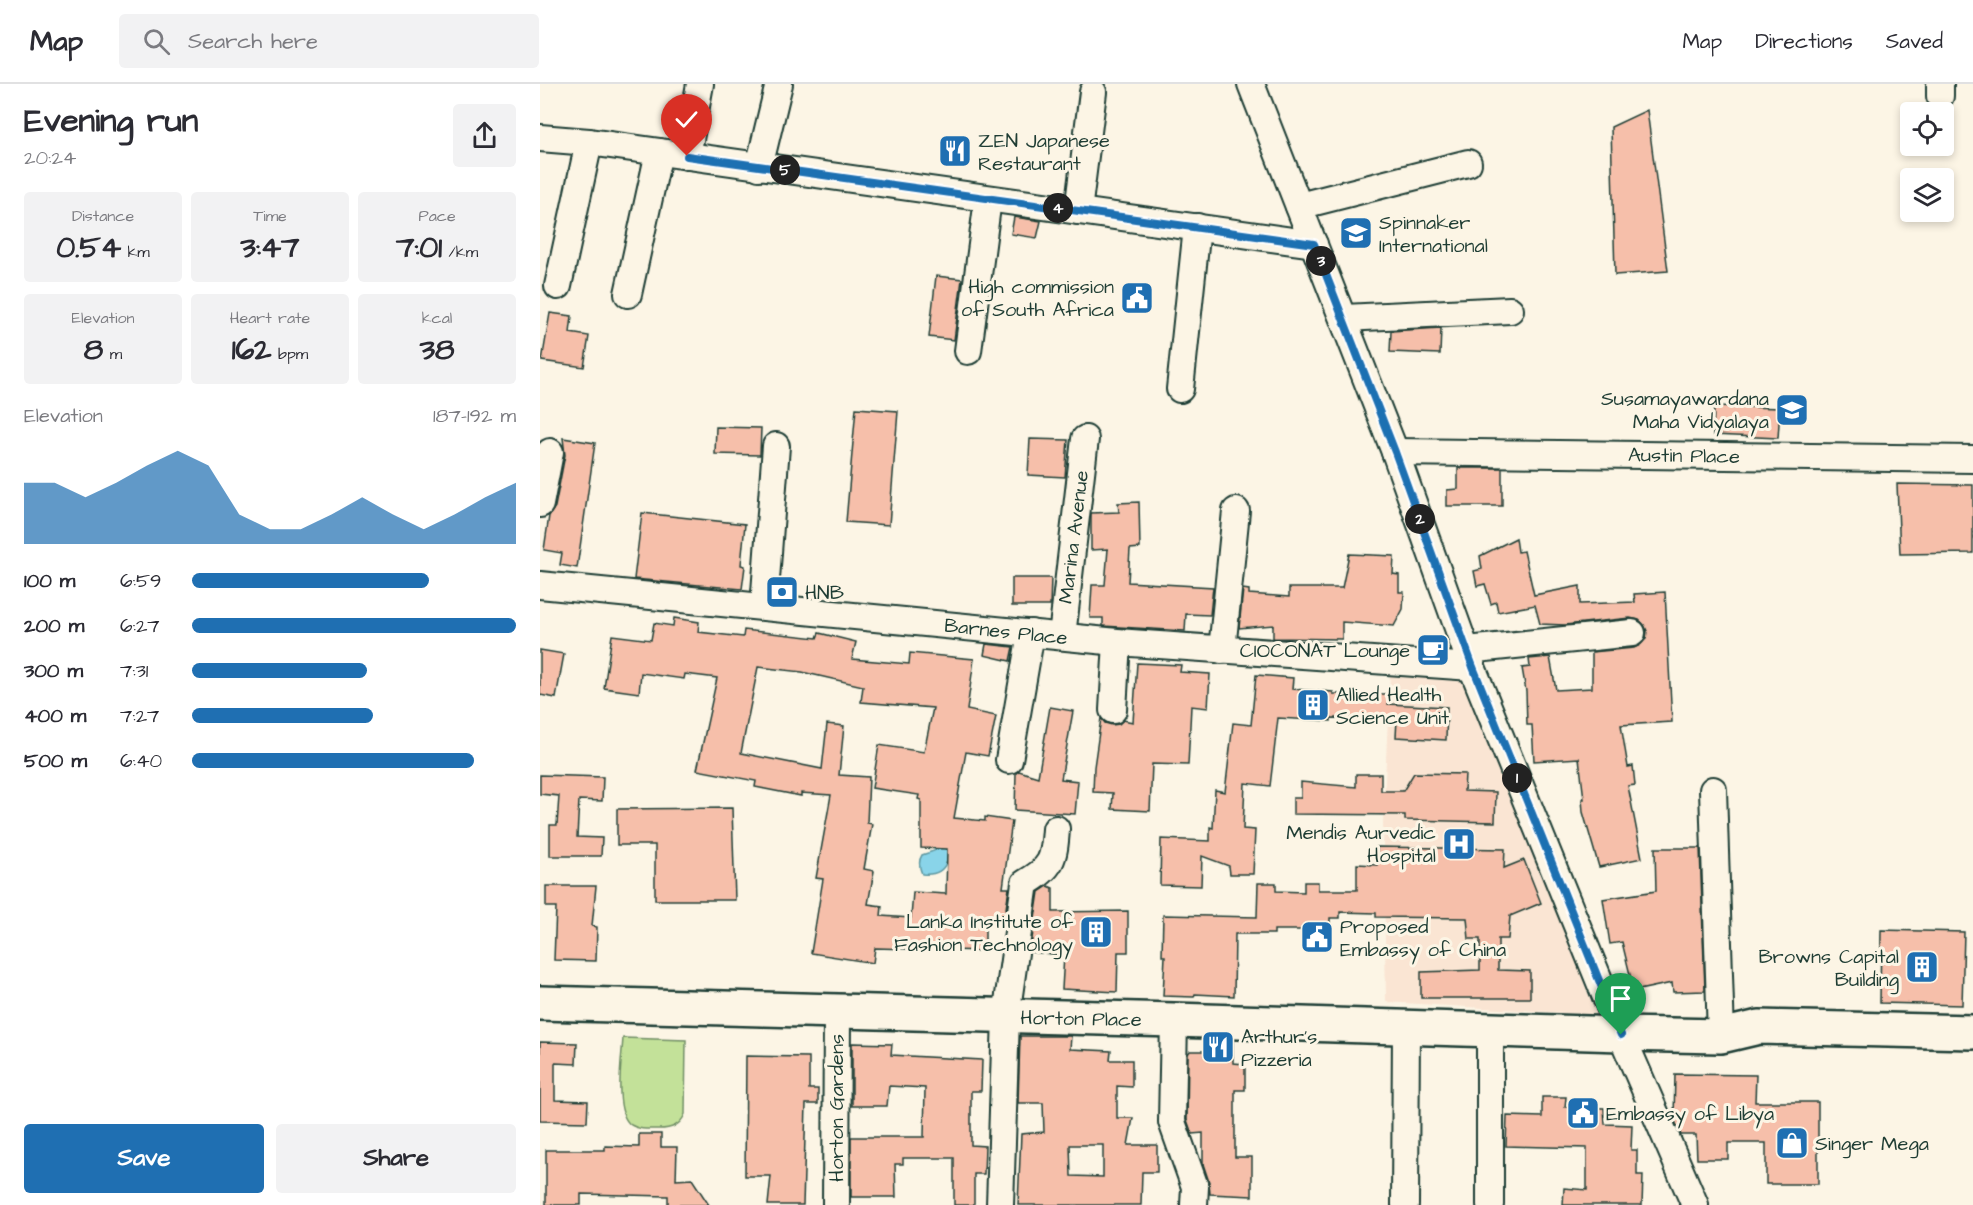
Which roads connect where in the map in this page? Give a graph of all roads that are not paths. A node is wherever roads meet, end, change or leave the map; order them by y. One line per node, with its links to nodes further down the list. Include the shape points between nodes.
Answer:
1 (700, 84): 8 (street)
2 (779, 84): 10 (street)
3 (1251, 84): 12 (street)
4 (1093, 92): 13 (street)
5 (540, 138): 6 (street)
6 (588, 142): 7 (street); 16 (street)
7 (659, 152): 8 (street); 17 (street)
8 (687, 156): 10 (street)
9 (1468, 163): 12 (street)
10 (759, 167): 11 (street)
11 (988, 199): 13 (street); 20 (street)
12 (1299, 206): 15 (street)
13 (1078, 211): 14 (street)
14 (1197, 227): 15 (street); 21 (street)
15 (1314, 244): 19 (street)
16 (558, 286)
17 (628, 294)
18 (1510, 310): 19 (street)
19 (1344, 318): 25 (street)
20 (968, 351)
21 (1180, 389)
22 (1085, 439): 33 (street, Marina Avenue)
23 (776, 446): 30 (street)
24 (550, 452): 27 (street)
25 (1395, 452): 26 (street, Austin Place); 36 (street)
26 (1973, 459)
27 (540, 504)
28 (1236, 511): 35 (street)
29 (540, 585): 30 (street, Barnes Place)
30 (764, 606): 31 (street, Barnes Place)
31 (1031, 633): 33 (street, Barnes Place); 38 (street)
32 (1632, 633): 36 (street, Barnes Place)
33 (1062, 636): 34 (street, Barnes Place)
34 (1117, 642): 35 (street, Barnes Place); 37 (street)
35 (1222, 650): 36 (street, Barnes Place)
36 (1470, 659): 48 (street)
37 (1113, 710)
38 (1009, 760)
39 (1713, 790): 49 (street)
40 (1056, 829): 43 (street, via 1054,854 1041,873 1024,882)
41 (540, 1003): 42 (highway, Horton Place)
42 (837, 1011): 43 (highway, Horton Place); 51 (street, Horton Gardens)
43 (1006, 1016): 44 (highway, Horton Place); 52 (street)
44 (1174, 1020): 45 (highway, Horton Place); 53 (street, via 1172,1122 1195,1187)
45 (1406, 1027): 46 (highway, Horton Place); 54 (street)
46 (1490, 1031): 48 (highway, Horton Place); 55 (street)
47 (1973, 1032): 49 (highway, via 1759,1027)
48 (1621, 1035): 49 (highway, Horton Place); 56 (street)
49 (1721, 1036): 50 (highway, via 1757,1048)
50 (1973, 1055)
51 (836, 1205)
52 (1000, 1205)
53 (1194, 1205)
54 (1406, 1205)
55 (1490, 1205)
56 (1695, 1205)

